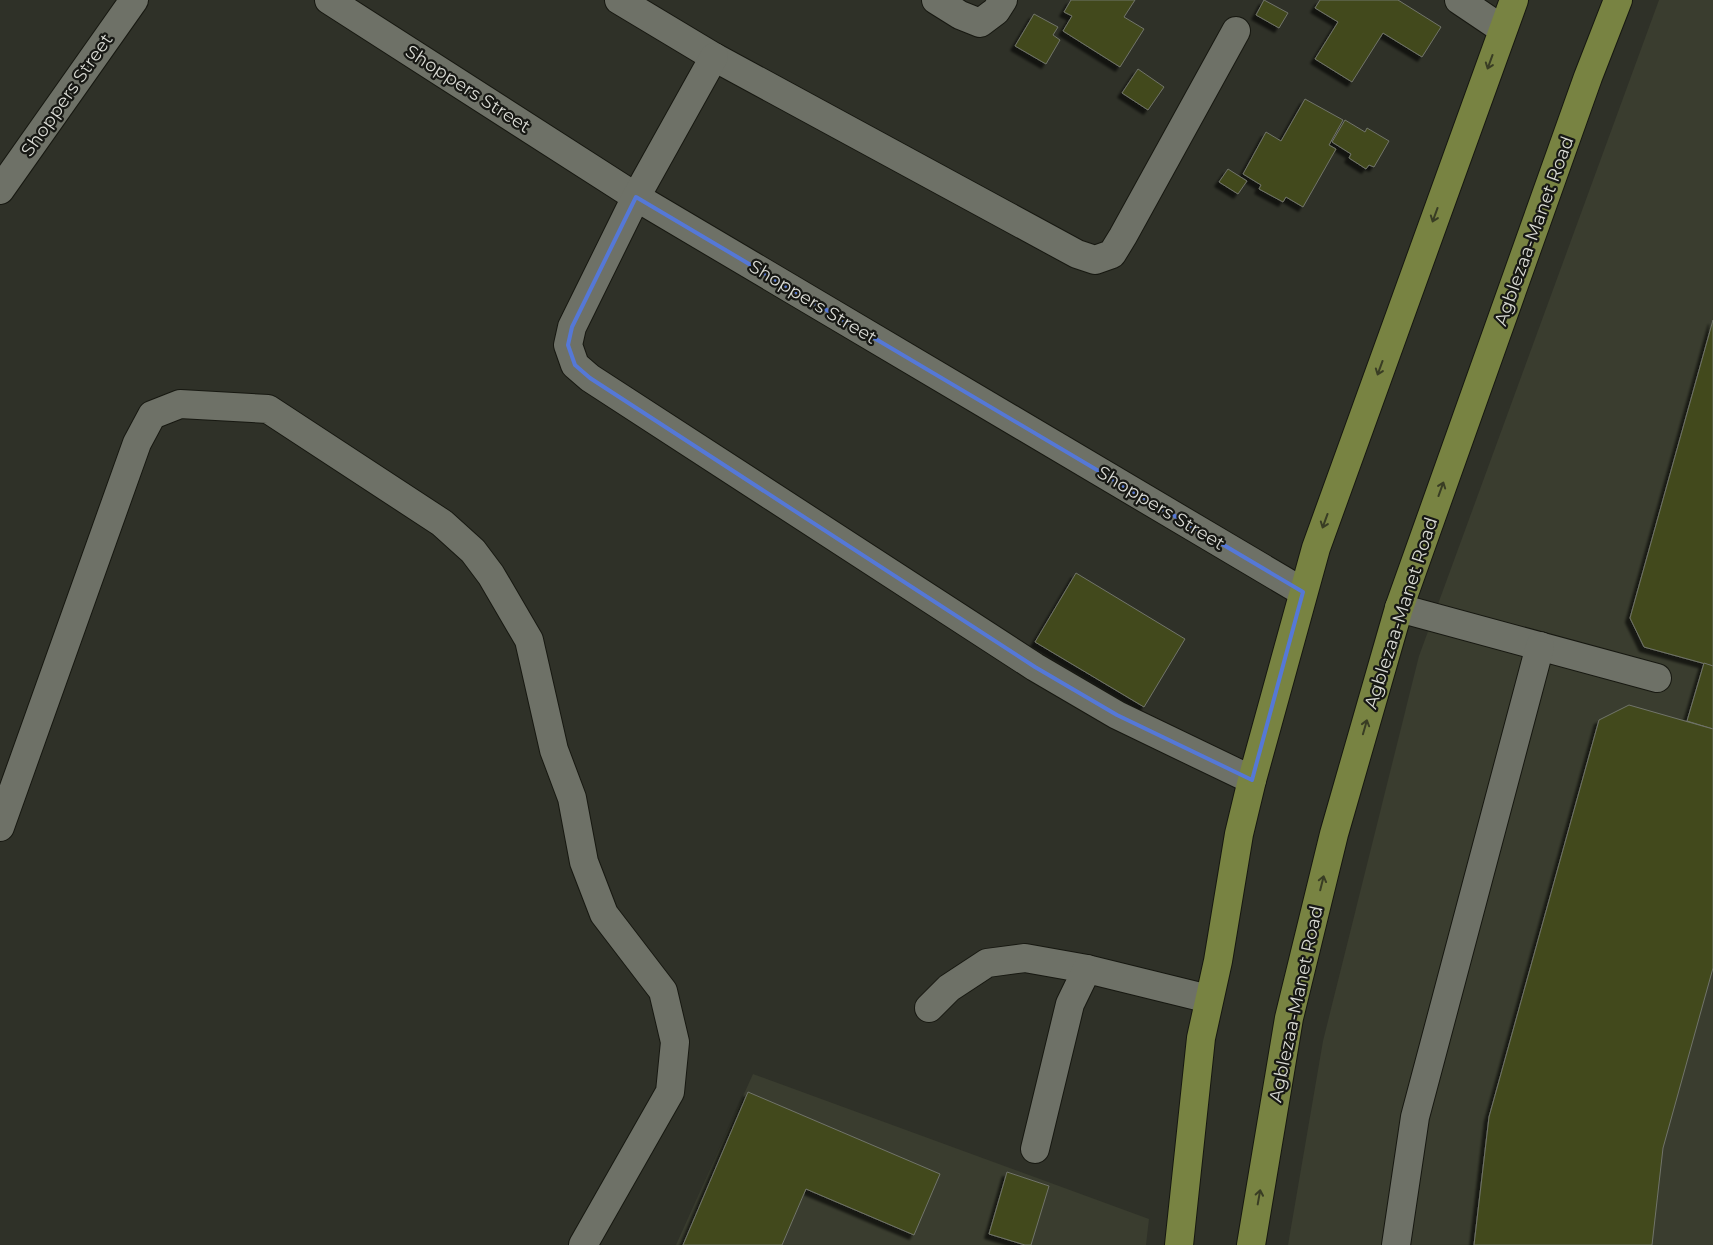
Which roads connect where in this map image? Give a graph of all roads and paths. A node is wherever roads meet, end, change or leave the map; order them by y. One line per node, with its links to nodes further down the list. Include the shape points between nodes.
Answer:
1 (134, 0): 12 (street, Shoppers Street)
2 (329, 0): 13 (street, Shoppers Street)
3 (619, 0): 11 (street)
4 (936, 0): 5 (street, via 980,23 996,11)
5 (1003, 0)
6 (1459, 0): 9 (street)
7 (1514, 0): 9 (main road)
8 (1618, 0): 15 (main road, Agblezaa-Manet Road, one-way to 8)
9 (1502, 29): 14 (main road, one-way to 14)
10 (1236, 32): 11 (street, via 1112,254 1095,260 1077,254)
11 (714, 57): 13 (street)
12 (0, 190)
13 (636, 197): 14 (street, Shoppers Street); 18 (street, via 572,327 568,346 575,364 590,378 1035,667 1117,715)
14 (1303, 592): 18 (main road)
15 (1399, 608): 16 (street); 26 (main road, Agblezaa-Manet Road, one-way to 15, via 1289,1018 1334,834)
16 (1540, 646): 17 (street); 27 (street, via 1415,1117)
17 (1657, 678)
18 (1252, 780): 21 (main road)
19 (0, 827): 24 (street, via 137,443 152,415 180,404 268,410 442,524 473,551 529,640 554,750 572,798 584,862 604,914 663,991 675,1042 670,1092)
20 (1087, 969): 21 (street); 22 (street, via 1025,958 987,963 949,988); 23 (street, via 1070,1004)
21 (1209, 1000): 25 (main road, via 1201,1038)
22 (929, 1008)
23 (1035, 1149)
24 (583, 1245)
25 (1179, 1245)
26 (1251, 1245)
27 (1396, 1245)

